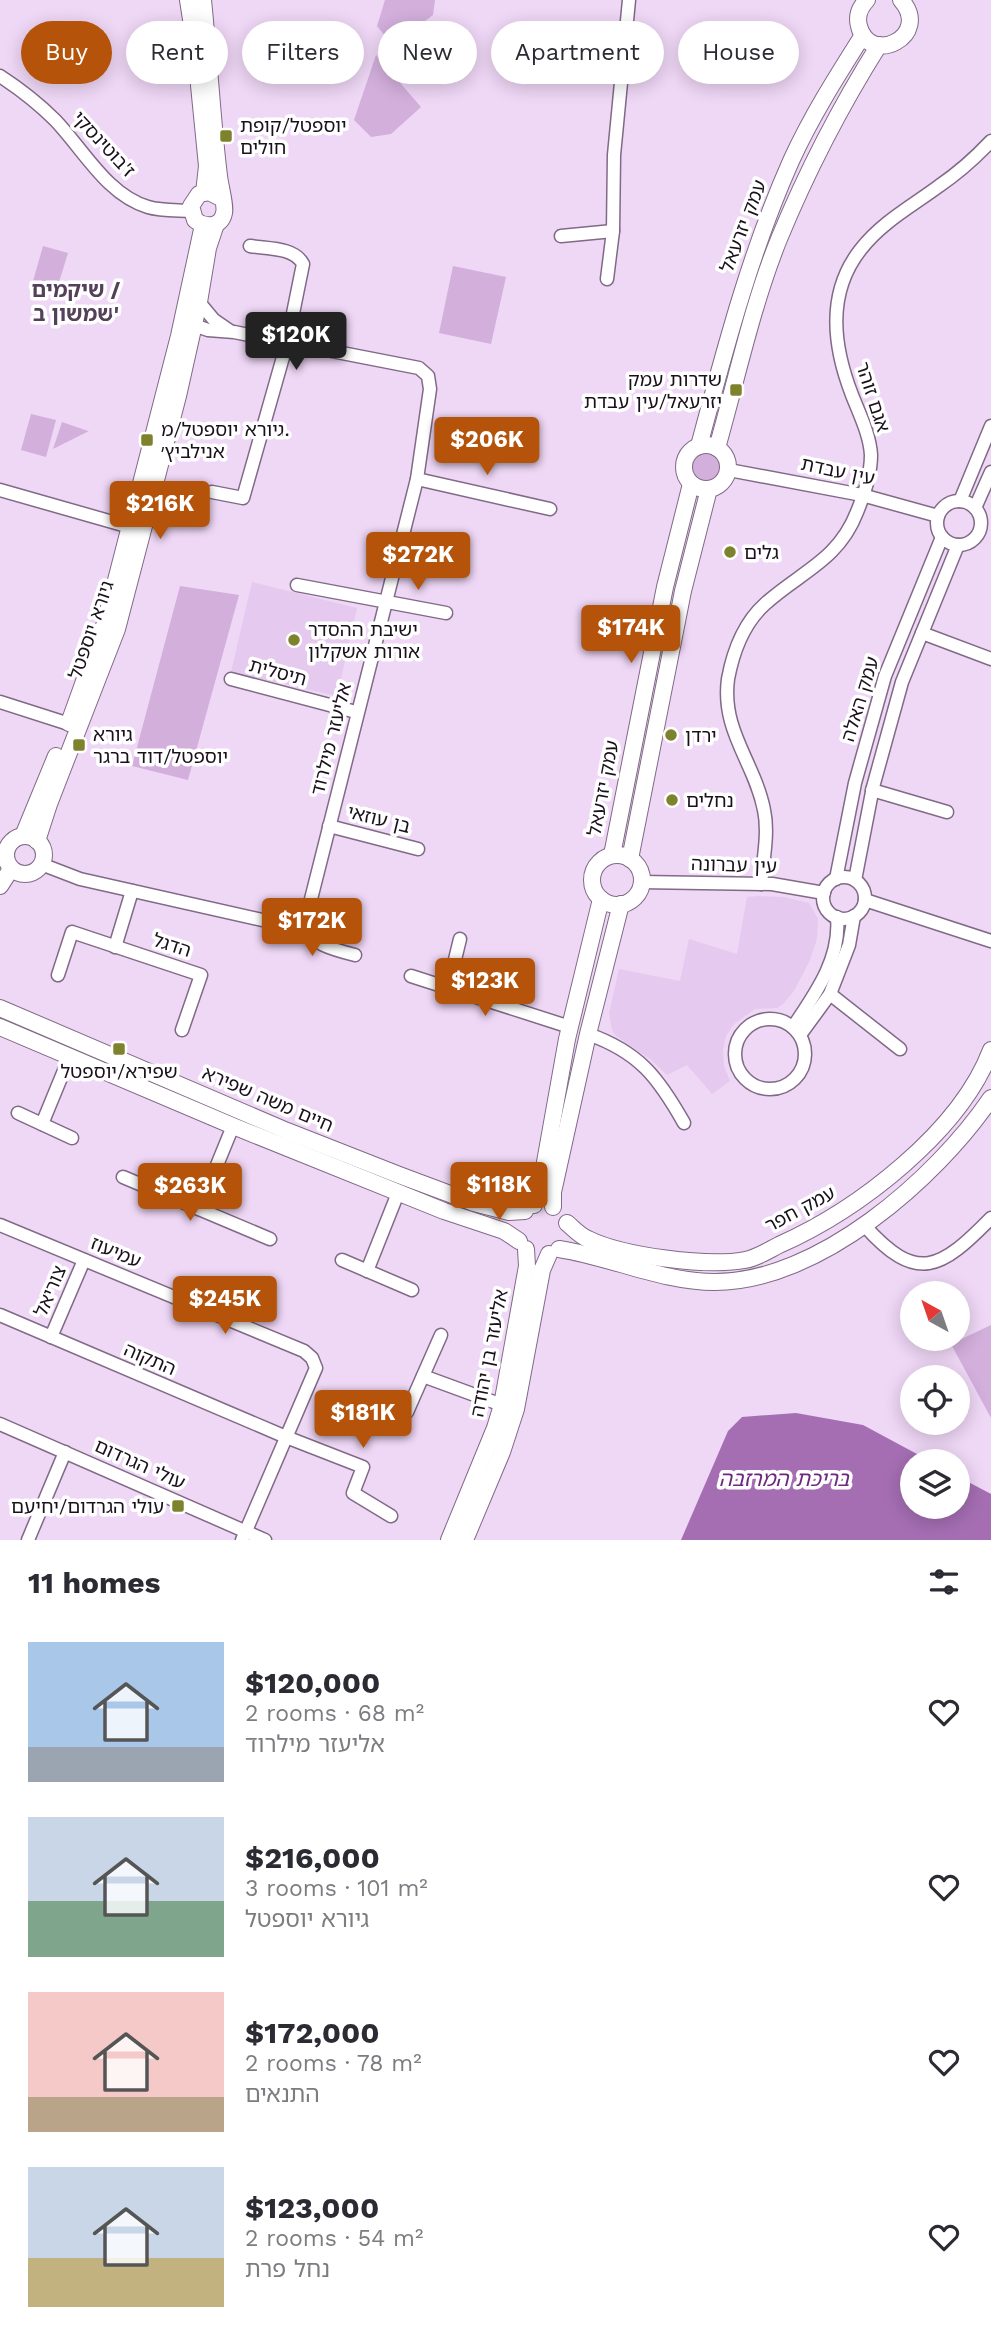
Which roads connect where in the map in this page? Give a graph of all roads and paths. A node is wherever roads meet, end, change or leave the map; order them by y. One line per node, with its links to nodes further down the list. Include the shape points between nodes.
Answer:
1 (188, 0): 10 (street, via 207,166)
2 (203, 0): 11 (street)
3 (629, 0): 14 (street, via 614,155)
4 (864, 1): 6 (street, via 858,15)
5 (907, 3): 7 (street, via 905,35 893,44)
6 (863, 35): 7 (street); 23 (street, עמק יזרעאל, via 829,88 766,221 739,296)
7 (879, 45): 24 (street, עמק יזרעאל, via 810,167 779,240 757,302)
8 (0, 76): 12 (street, ז'בוטינסקי, via 33,99 130,199 149,208)
9 (991, 141): 32 (street, אגם זוהר, via 876,233 848,267 836,309 835,334 871,454)
10 (204, 192): 11 (street); 12 (street, via 193,201)
11 (222, 198): 13 (street, via 225,212)
12 (191, 211): 13 (street, via 195,220)
13 (209, 225): 18 (street, גיורא יוספטל); 19 (street, גיורא יוספטל)
14 (613, 231): 15 (street); 17 (street)
15 (561, 236)
16 (250, 246): 21 (street, via 292,253 303,264)
17 (607, 279)
18 (199, 302): 19 (street, גיורא יוספטל); 20 (street, אליעזר מילרוד, via 214,320)
19 (189, 322): 20 (street, אליעזר מילרוד); 37 (street, גיורא יוספטל); 53 (street, גיורא יוספטל, via 178,396 117,629)
20 (234, 332): 21 (street, אליעזר מילרוד)
21 (287, 343): 27 (street, אליעזר מילרוד, via 419,368 428,376); 31 (street, via 243,498)
22 (991, 426): 33 (street)
23 (699, 446): 24 (street); 28 (street, via 685,461 685,475)
24 (718, 448): 25 (street)
25 (729, 470): 29 (street, via 722,483); 32 (street, עין עבדת)
26 (991, 472): 34 (street)
27 (417, 479): 35 (street); 42 (street, אליעזר מילרוד)
28 (691, 484): 29 (street); 55 (street, עמק יזרעאל, via 665,587)
29 (709, 489): 56 (street, עמק יזרעאל, via 683,591)
30 (0, 490): 37 (street)
31 (212, 492)
32 (862, 495): 36 (street, עין עבדת); 62 (street, אגם זוהר, via 838,545 763,606 750,621 732,661 729,716 765,813)
33 (960, 501): 34 (street); 36 (street, via 947,505)
34 (975, 508): 38 (street)
35 (550, 509)
36 (938, 516): 39 (street)
37 (130, 527): 49 (street, גיורא יוספטל, via 104,623)
38 (986, 532): 40 (street)
39 (942, 537): 40 (street); 59 (street, עמק האלה, via 885,676 855,783)
40 (958, 545): 44 (street, עמק האלה)
41 (297, 585): 42 (street)
42 (385, 603): 43 (street); 48 (street, אליעזר מילרוד)
43 (446, 613)
44 (922, 633): 45 (street); 50 (street, עמק האלה, via 902,682)
45 (991, 659)
46 (231, 679): 48 (street, תיסלית)
47 (0, 702): 49 (street)
48 (356, 712): 52 (street, אליעזר מילרוד)
49 (69, 724): 53 (street, גיורא יוספטל)
50 (873, 790): 51 (street); 60 (street, עמק האלה)
51 (947, 812)
52 (329, 826): 54 (street, בן עוזאי); 71 (street, אליעזר מילרוד, via 309,907)
53 (30, 839): 57 (street, via 44,854); 58 (street, via 17,838 8,846 6,858)
54 (418, 849)
55 (611, 855): 56 (street); 66 (street, via 599,862 593,874 593,887)
56 (630, 859): 61 (street, via 639,869)
57 (41, 864): 58 (street, via 27,874); 64 (street)
58 (11, 869): 63 (street)
59 (836, 879): 60 (street); 65 (street)
60 (855, 880): 67 (street, via 863,888)
61 (641, 882): 62 (street, עין עברונה); 68 (street, via 637,894)
62 (761, 884): 65 (street, עין עברונה)
63 (0, 886)
64 (132, 891): 71 (street, via 280,924); 74 (street)
65 (824, 892): 70 (street, via 825,905)
66 (601, 899): 68 (street); 82 (street)
67 (865, 900): 69 (street); 73 (street)
68 (621, 904): 85 (street)
69 (853, 916): 70 (street); 79 (street, via 849,945)
70 (837, 917): 84 (street, via 836,944)
71 (299, 922): 75 (street, via 306,934 326,947)
72 (460, 939): 78 (street)
73 (991, 941)
74 (115, 947): 76 (street, הדגל, via 72,932); 83 (street, הדגל, via 201,975)
75 (355, 955)
76 (58, 975)
77 (411, 976): 78 (street)
78 (448, 988): 82 (street)
79 (830, 994): 84 (street); 86 (street)
80 (0, 1008): 98 (street, חיים משה שפירא, via 399,1175 509,1212)
81 (0, 1027): 88 (street, חיים משה שפירא)
82 (570, 1027): 98 (street, via 540,1189)
83 (182, 1030)
84 (797, 1031): 84 (street, via 774,1019 751,1024 742,1032 735,1055 744,1077 765,1088 788,1084 803,1066 805,1054)
85 (587, 1034): 92 (street, via 611,1042 653,1073); 97 (street)
86 (900, 1049)
87 (991, 1050): 101 (street, עמק חפר, via 959,1104 901,1167 839,1213 748,1260 651,1256 586,1239)
88 (69, 1056): 91 (street); 93 (street, חיים משה שפירא)
89 (991, 1098): 103 (street, via 940,1163)
90 (18, 1113): 91 (street)
91 (42, 1124): 94 (street)
92 (684, 1124)
93 (233, 1126): 96 (street, חיים משה שפירא); 99 (street)
94 (72, 1138)
95 (123, 1177): 99 (street)
96 (398, 1193): 105 (street, חיים משה שפירא, via 504,1231); 109 (street)
97 (553, 1207): 98 (street); 101 (street)
98 (530, 1208): 105 (street, via 517,1227)
99 (199, 1209): 104 (street)
100 (991, 1218): 103 (street, via 957,1250 930,1263 900,1259)
101 (567, 1223): 106 (street, via 566,1237)
102 (0, 1225): 107 (street, עמיעוז)
103 (864, 1225): 106 (street, via 805,1259 750,1280 684,1279)
104 (270, 1239)
105 (523, 1245): 106 (street, via 537,1254); 115 (street, אליעזר בן יהודה, via 527,1266)
106 (554, 1251): 125 (street, אליעזר בן יהודה, via 542,1270 510,1430)
107 (84, 1260): 113 (street, צוריאל); 118 (street, עמיעוז, via 312,1358 316,1368)
108 (342, 1260): 109 (street)
109 (367, 1271): 110 (street)
110 (412, 1290)
111 (0, 1315): 113 (street, התקוה)
112 (441, 1335): 114 (street)
113 (51, 1337): 118 (street, התקוה)
114 (424, 1376): 115 (street); 116 (street)
115 (502, 1405): 124 (street, אליעזר בן יהודה)
116 (407, 1412)
117 (0, 1424): 119 (street, עולי הגרדום)
118 (286, 1437): 120 (street, התקוה, via 363,1467 353,1493); 121 (street, עמיעוז)
119 (65, 1452): 121 (street, עולי הגרדום); 122 (street)
120 (391, 1516)
121 (243, 1536): 123 (street, עולי הגרדום)
122 (28, 1540)
123 (265, 1540)
124 (449, 1540)
125 (465, 1540)

